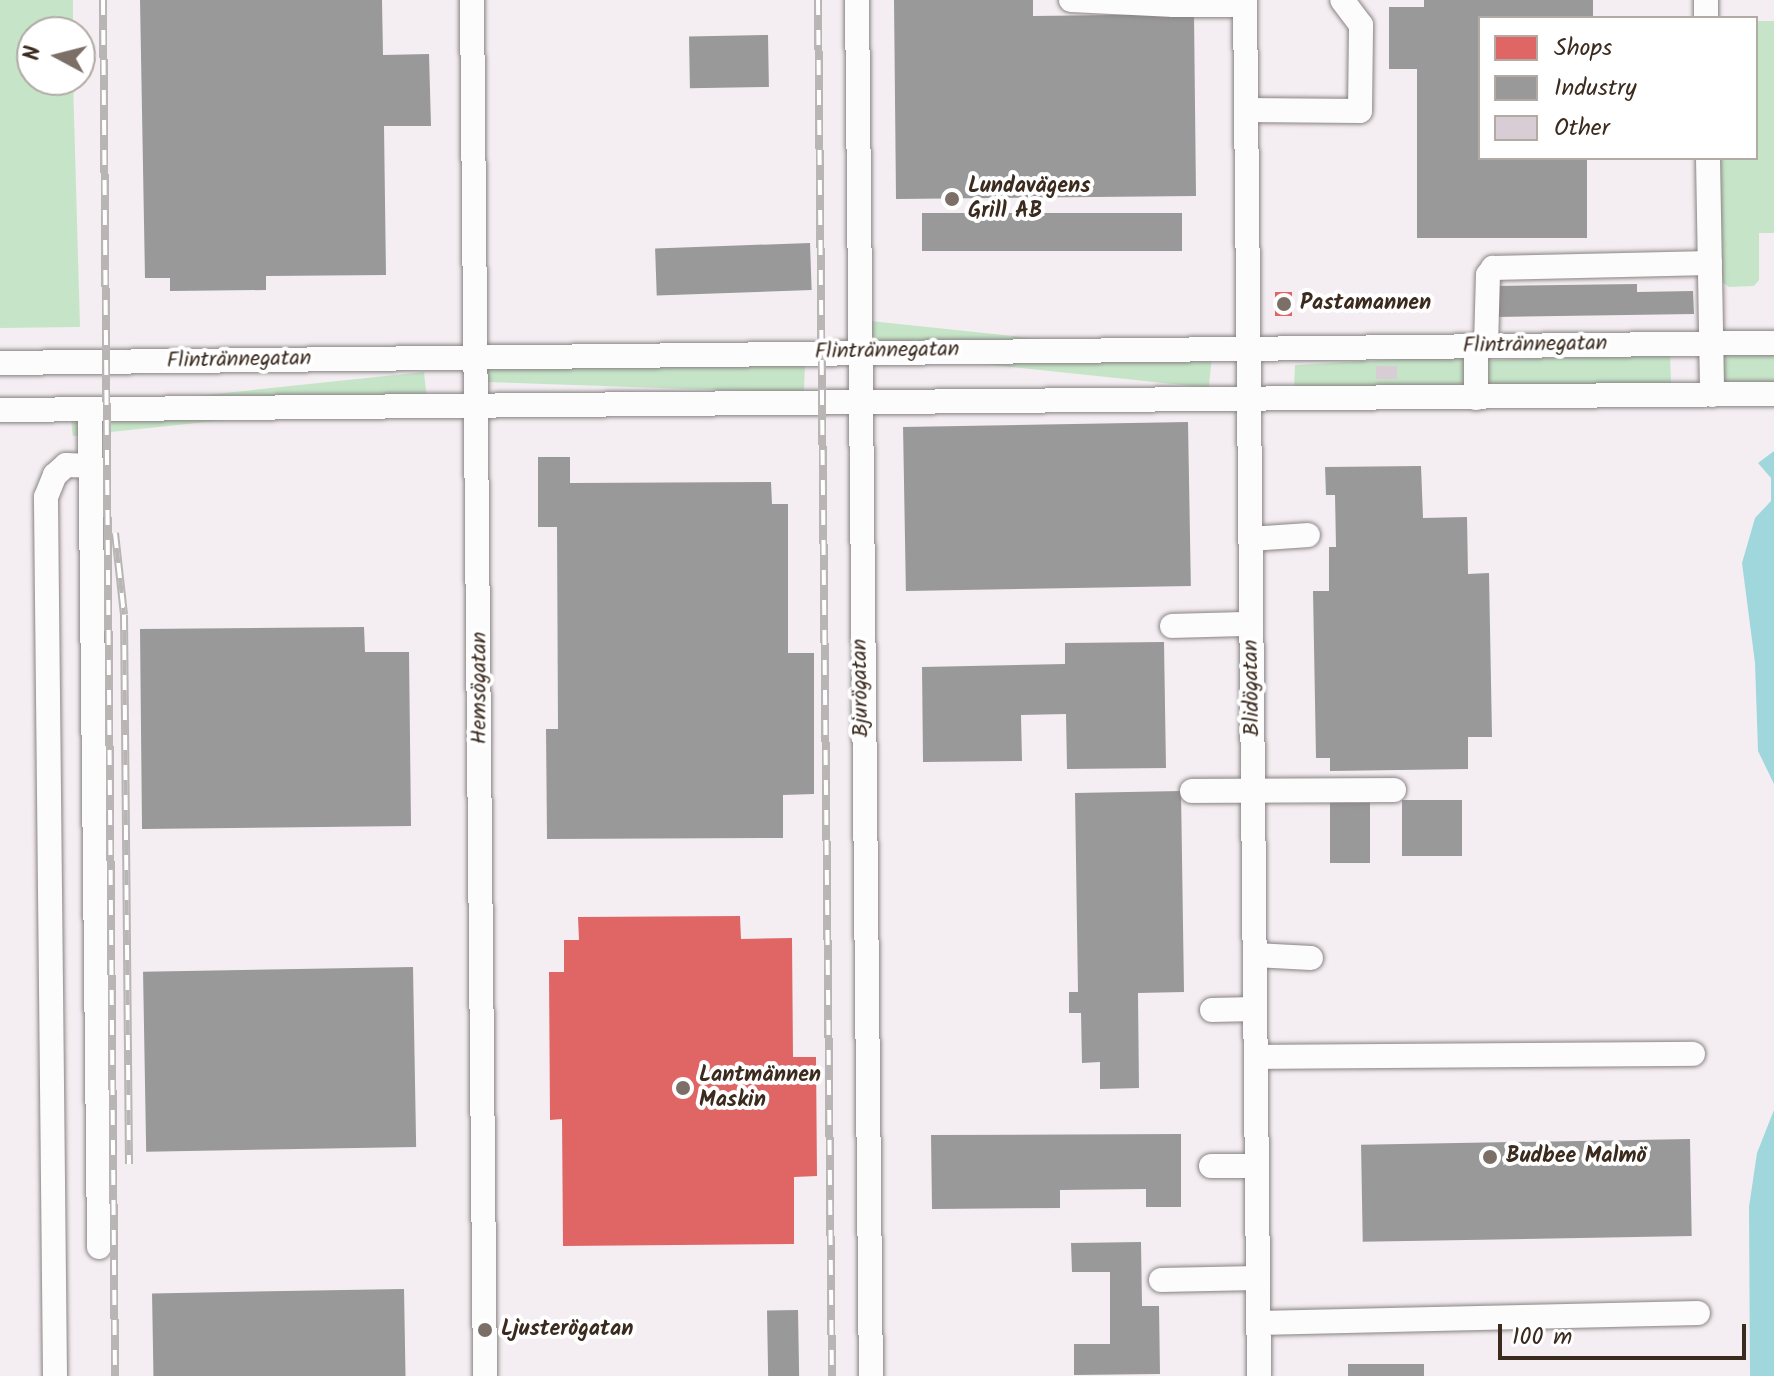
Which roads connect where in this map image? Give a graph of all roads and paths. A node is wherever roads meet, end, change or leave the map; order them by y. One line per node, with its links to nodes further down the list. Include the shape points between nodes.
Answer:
1 (472, 0): 15 (street, Hemsögatan)
2 (857, 0): 14 (street, Bjurögatan)
3 (1071, 0): 5 (street)
4 (1342, 0): 7 (street, via 1361,25 1360,111)
5 (1174, 2): 6 (street)
6 (1245, 3): 7 (street, Blidögatan)
7 (1246, 110): 13 (street, Blidögatan)
8 (1708, 160): 9 (street)
9 (1710, 263): 11 (street); 12 (street, via 1493,268)
10 (1774, 343): 11 (street, Flintrännegatan)
11 (1711, 344): 12 (street, Flintrännegatan); 18 (street)
12 (1481, 346): 13 (street, Flintrännegatan); 19 (street)
13 (1250, 349): 14 (street, Flintrännegatan); 20 (street, Blidögatan)
14 (858, 352): 15 (street, Flintrännegatan); 21 (street, Bjurögatan)
15 (477, 357): 16 (street, Flintrännegatan); 22 (street, Hemsögatan)
16 (0, 363)
17 (1774, 394): 18 (street)
18 (1712, 395): 19 (street)
19 (1476, 398): 20 (street)
20 (1250, 399): 21 (street); 27 (street, Blidögatan)
21 (858, 401): 22 (street); 48 (street, Bjurögatan)
22 (478, 406): 24 (street); 47 (street, Hemsögatan)
23 (0, 410): 24 (street)
24 (90, 410): 25 (street)
25 (91, 466): 41 (street); 46 (street, via 66,465 55,475 46,497)
26 (1308, 535): 27 (street)
27 (1251, 539): 28 (street, Blidögatan)
28 (1251, 624): 29 (street); 30 (street, Blidögatan)
29 (1172, 626)
30 (1253, 790): 31 (street); 32 (street); 33 (street, Blidögatan)
31 (1394, 790)
32 (1192, 791)
33 (1255, 955): 34 (street); 35 (street, Blidögatan)
34 (1311, 958)
35 (1255, 1009): 36 (street); 38 (street, Blidögatan)
36 (1212, 1010)
37 (1693, 1054): 38 (street)
38 (1256, 1057): 40 (street, Blidögatan)
39 (1211, 1166): 40 (street)
40 (1256, 1166): 42 (street, Blidögatan)
41 (99, 1247)
42 (1258, 1278): 43 (street); 45 (street, Blidögatan)
43 (1161, 1280)
44 (1698, 1313): 45 (street)
45 (1259, 1323): 49 (street, Blidögatan)
46 (55, 1376)
47 (485, 1376)
48 (871, 1376)
49 (1259, 1376)

